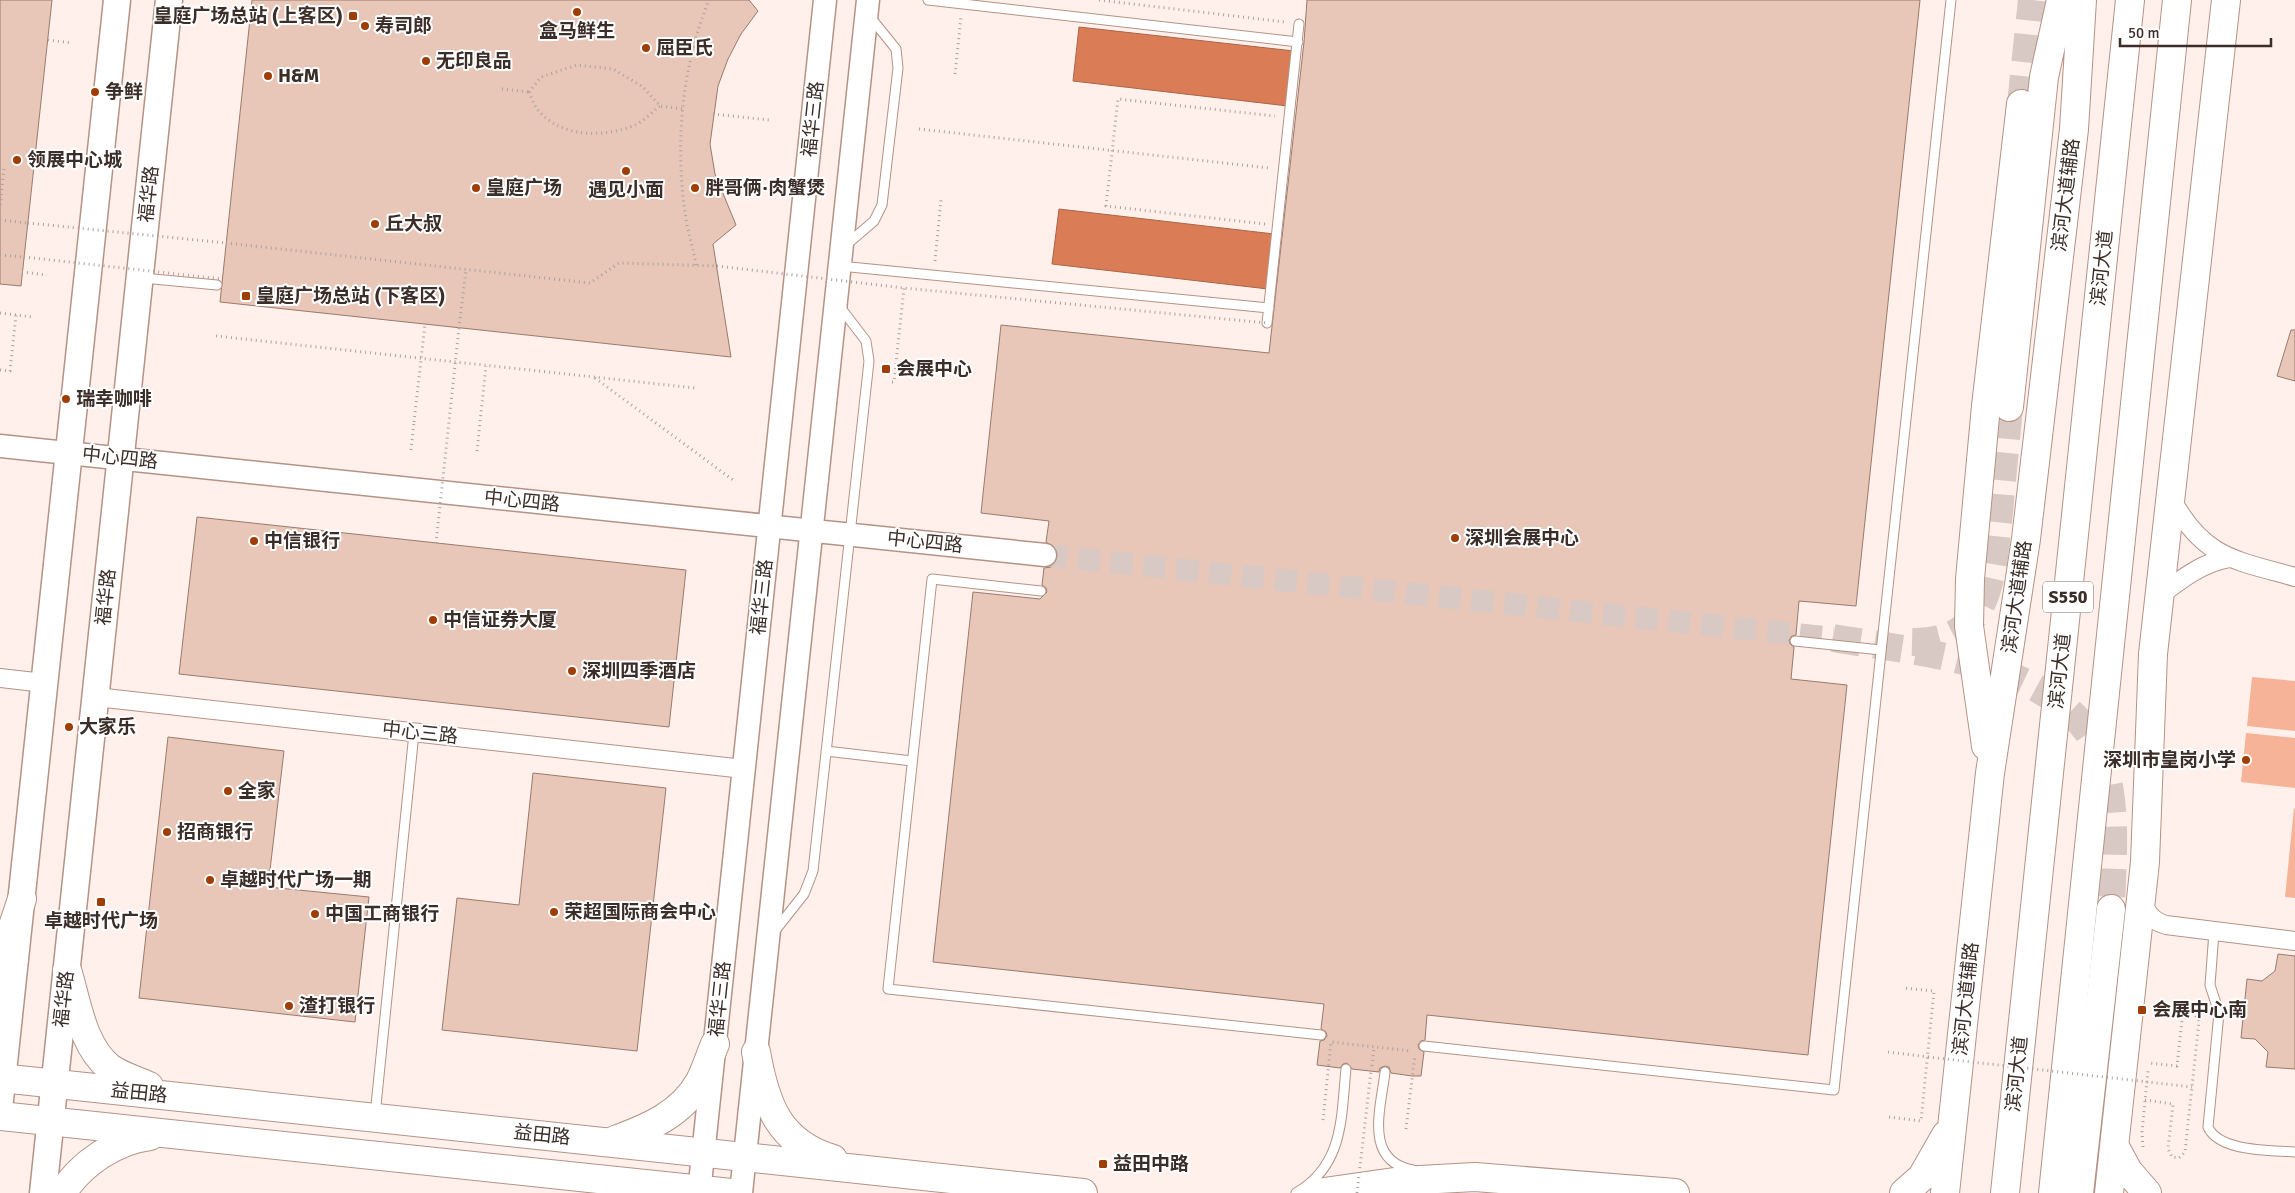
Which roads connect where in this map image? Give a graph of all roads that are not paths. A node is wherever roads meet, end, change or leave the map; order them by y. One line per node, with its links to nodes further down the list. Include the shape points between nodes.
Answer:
1 (117, 0): 23 (main road)
2 (169, 0): 16 (main road, 福华路)
3 (826, 0): 26 (street, 福华三路)
4 (928, 0): 13 (lane)
5 (1951, 0): 35 (lane)
6 (2061, 0): 21 (main road, via 2044,77)
7 (2082, 0): 43 (main road, 滨河大道辅路, via 2074,129 2026,539)
8 (2130, 0): 88 (main road, 滨河大道 / S550)
9 (2177, 0): 89 (main road, S550)
10 (2226, 0): 25 (main road)
11 (867, 4): 15 (street); 15 (lane, via 874,24 896,49 898,68 882,206 874,220 849,241)
12 (1299, 24): 13 (lane)
13 (1298, 42): 19 (lane)
14 (2021, 104): 43 (main road, via 1986,406 1970,579 1969,626)
15 (840, 261): 18 (street); 19 (lane)
16 (140, 277): 17 (lane); 24 (main road, 福华路)
17 (220, 282)
18 (837, 294): 27 (street); 28 (lane, via 841,309 861,333 868,351)
19 (1269, 308): 20 (lane)
20 (1267, 323)
21 (2009, 407)
22 (0, 446): 23 (street, 中心四路)
23 (69, 453): 24 (street, 中心四路); 37 (main road)
24 (121, 458): 26 (street, 中心四路); 38 (main road, 福华路)
25 (2170, 497): 30 (street, via 2196,535); 33 (main road)
26 (770, 526): 27 (street, 中心四路); 42 (street, 福华三路)
27 (811, 530): 28 (street, 中心四路); 50 (street)
28 (850, 534): 29 (street, 中心四路); 40 (lane)
29 (1045, 555)
30 (2229, 558): 31 (street); 33 (street, via 2203,567)
31 (2295, 577)
32 (1041, 591): 41 (lane, via 932,579)
33 (2159, 596): 44 (main road, via 2153,654)
34 (1795, 641): 35 (lane)
35 (1881, 650): 56 (lane, via 1834,1090)
36 (0, 678): 37 (street)
37 (44, 683): 45 (main road)
38 (96, 697): 39 (street, 中心三路); 53 (main road, 福华路)
39 (414, 733): 42 (street, 中心三路); 64 (lane)
40 (826, 751): 41 (lane); 50 (lane, via 811,880 775,931)
41 (912, 761): 54 (lane, via 888,989)
42 (744, 769): 55 (street, 福华三路)
43 (1990, 773): 65 (main road, 滨河大道辅路)
44 (2142, 894): 47 (street, via 2144,908 2152,918); 51 (main road)
45 (22, 899): 52 (main road); 61 (main road)
46 (2111, 909): 90 (main road)
47 (2176, 927): 48 (street); 51 (street, via 2165,927 2147,936)
48 (2214, 932): 49 (street); 71 (lane, via 2210,985 2219,1013 2208,1127 2215,1137 2231,1145)
49 (2295, 941)
50 (767, 951): 57 (street)
51 (2136, 953): 69 (main road)
52 (0, 965)
53 (67, 970): 60 (main road, 福华路); 62 (main road, via 85,1030 99,1055 118,1072)
54 (1321, 1035)
55 (715, 1044): 68 (main road, via 700,1081 681,1105 647,1128); 70 (street, 福华三路)
56 (1424, 1046)
57 (756, 1052): 72 (street); 73 (main road, via 762,1086 782,1127 801,1145)
58 (1346, 1068): 83 (lane, via 1336,1148 1320,1174)
59 (1384, 1072): 75 (lane, via 1378,1129 1380,1145 1388,1158 1410,1170)
60 (55, 1084): 61 (main road, 益田路); 62 (main road, 益田路); 66 (main road, 福华路)
61 (1, 1085)
62 (173, 1096): 64 (main road, 益田路)
63 (0, 1116): 66 (main road, 益田路)
64 (375, 1118): 68 (main road, 益田路)
65 (1953, 1120): 86 (main road, via 1929,1167); 87 (main road, 滨河大道辅路)
66 (51, 1121): 67 (main road, 益田路); 77 (main road, 福华路)
67 (169, 1134): 74 (main road, 益田路); 78 (main road, via 146,1136 104,1152 86,1165)
68 (608, 1142): 70 (main road, 益田路)
69 (2115, 1147): 91 (main road); 92 (main road, via 2128,1171)
70 (703, 1152): 72 (main road, 益田路); 76 (street, 福华三路)
71 (2295, 1152)
72 (745, 1156): 73 (main road, 益田路); 81 (street)
73 (865, 1169): 82 (main road, 益田路)
74 (580, 1177): 76 (main road, 益田路); 79 (main road)
75 (1475, 1177): 84 (main road, via 1400,1181); 85 (main road)
76 (699, 1191): 80 (main road, 益田路)
77 (43, 1193)
78 (62, 1193)
79 (616, 1193)
80 (730, 1193)
81 (741, 1193)
82 (1084, 1193)
83 (1296, 1193)
84 (1317, 1193)
85 (1675, 1193)
86 (1904, 1193)
87 (1945, 1193)
88 (2005, 1193)
89 (2053, 1193)
90 (2079, 1193)
91 (2109, 1193)
92 (2147, 1193)

